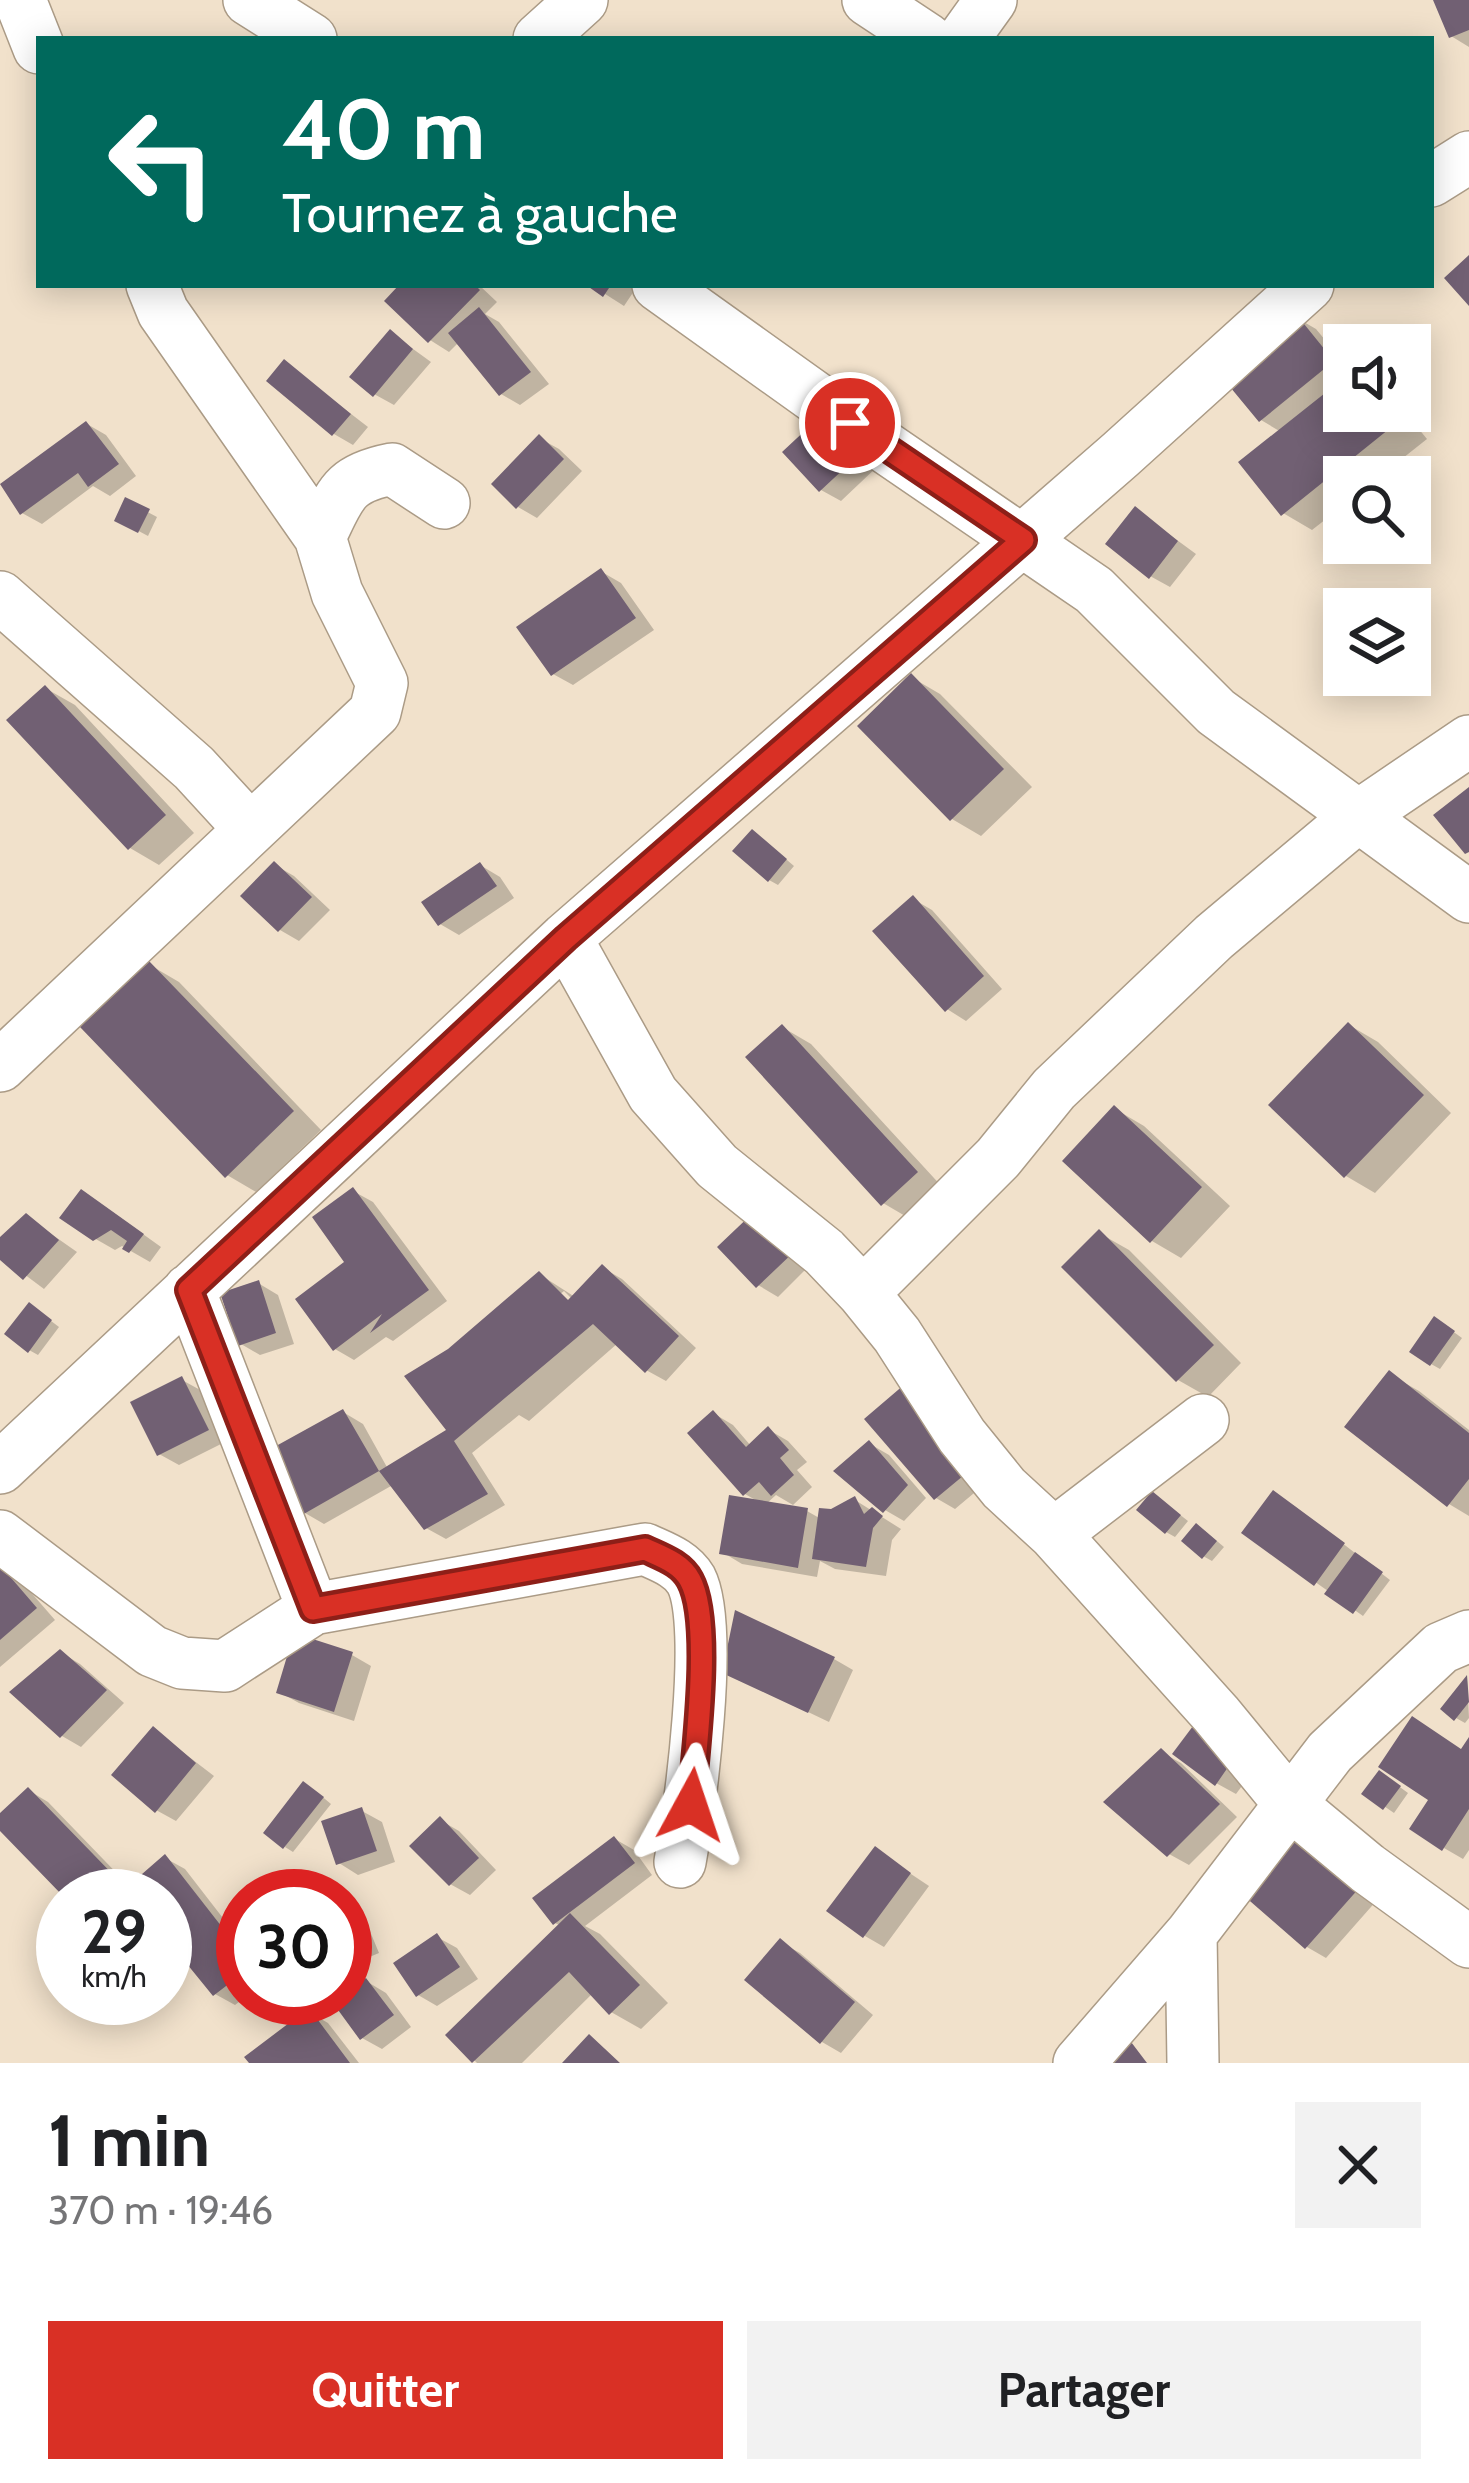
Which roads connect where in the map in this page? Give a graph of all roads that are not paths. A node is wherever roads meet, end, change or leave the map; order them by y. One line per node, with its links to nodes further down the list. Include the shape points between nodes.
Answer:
1 (20, 0): 10 (street)
2 (249, 0): 6 (street)
3 (582, 0): 7 (street)
4 (868, 0): 8 (street)
5 (992, 0): 9 (street)
6 (306, 36)
7 (542, 36)
8 (922, 36)
9 (965, 36)
10 (36, 40)
11 (1469, 157): 12 (street)
12 (1434, 179)
13 (153, 288): 17 (street)
14 (662, 288): 18 (street)
15 (1305, 288): 18 (street)
16 (444, 503): 17 (street, via 392,469 361,475)
17 (320, 537): 22 (street, via 337,593 382,683 375,712)
18 (1023, 540): 21 (street, via 1094,590 1216,712); 24 (street)
19 (0, 597): 22 (street, via 194,768)
20 (1469, 741): 21 (street)
21 (1357, 817): 23 (street); 27 (street, via 1083,1061)
22 (250, 829): 25 (street)
23 (1469, 897)
24 (566, 938): 26 (street); 27 (street, via 653,1094 717,1166)
25 (0, 1066)
26 (189, 1290): 29 (street); 32 (street)
27 (863, 1293): 30 (street, via 962,1436)
28 (1203, 1420): 30 (street)
29 (0, 1468)
30 (1054, 1534): 34 (street)
31 (0, 1536): 32 (street, via 152,1651 182,1663 225,1666)
32 (313, 1609): 35 (street, via 645,1549 677,1564 692,1582 700,1620 691,1805)
33 (1469, 1636): 34 (street, via 1441,1648 1381,1702)
34 (1290, 1804): 36 (street); 37 (street)
35 (680, 1862)
36 (1191, 1934): 38 (street); 39 (street)
37 (1469, 1942)
38 (1078, 2063)
39 (1193, 2063)

